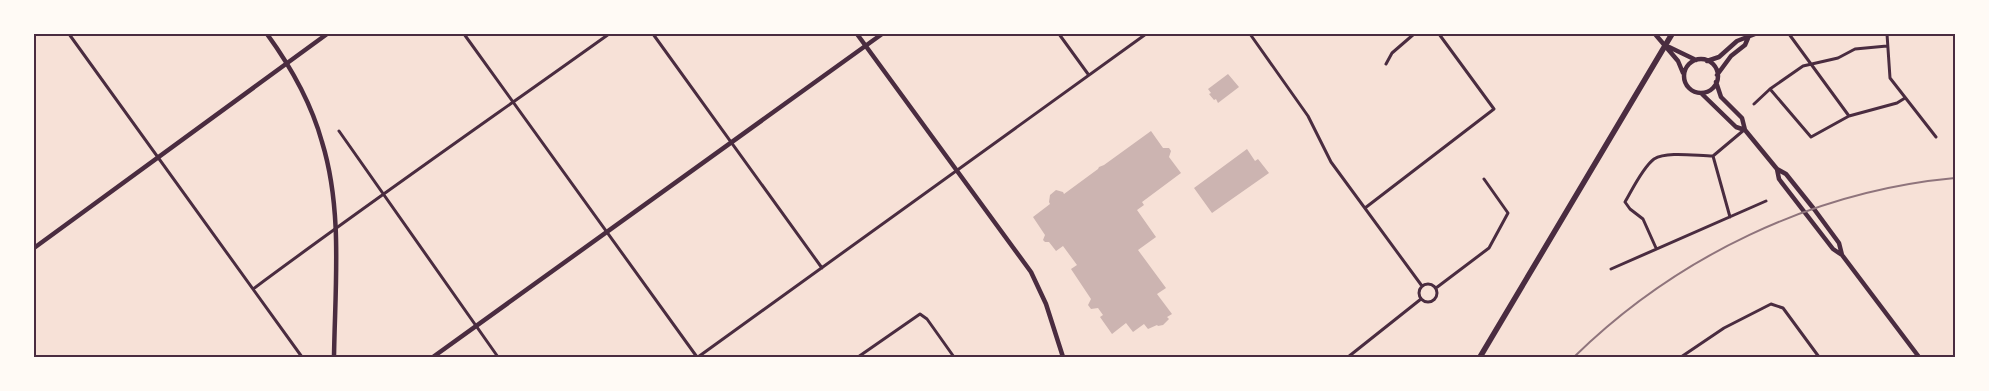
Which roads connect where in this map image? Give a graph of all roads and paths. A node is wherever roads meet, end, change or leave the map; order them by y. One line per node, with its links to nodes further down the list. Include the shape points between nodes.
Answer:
1 (69, 34): 43 (street)
2 (268, 34): 25 (main road)
3 (326, 34): 25 (main road)
4 (464, 34): 35 (street)
5 (609, 34): 35 (street)
6 (653, 34): 41 (street)
7 (857, 34): 20 (main road)
8 (882, 34): 20 (main road)
9 (1059, 34): 28 (street)
10 (1146, 34): 28 (street)
11 (1250, 34): 49 (street, via 1299,103 1331,162)
12 (1414, 34): 26 (street, via 1392,53)
13 (1440, 34): 49 (street, via 1494,109)
14 (1655, 34): 22 (main road)
15 (1672, 34): 72 (highway)
16 (1754, 34): 19 (main road)
17 (1789, 34): 27 (street)
18 (1887, 34): 21 (street)
19 (1748, 38): 24 (main road, via 1737,41 1720,56); 30 (main road)
20 (866, 46): 41 (main road); 45 (main road)
21 (1887, 46): 27 (street, via 1855,49 1838,58); 34 (street, via 1890,78)
22 (1668, 47): 23 (main road); 29 (main road)
23 (1696, 60): 24 (main road); 29 (main road, via 1689,64)
24 (1707, 61): 30 (main road, via 1714,66)
25 (287, 62): 43 (main road); 51 (main road, via 306,98 323,142 331,179)
26 (1386, 64)
27 (1811, 64): 32 (street); 37 (street)
28 (1088, 74): 45 (street)
29 (1684, 74): 33 (main road, via 1690,90)
30 (1717, 75): 31 (main road)
31 (1716, 82): 33 (main road); 38 (main road, via 1721,97 1742,118)
32 (1770, 89): 36 (street); 37 (street, via 1811,137)
33 (1702, 94): 38 (main road, via 1736,126)
34 (1905, 98): 37 (street); 40 (street)
35 (513, 102): 47 (street); 52 (street)
36 (1754, 104)
37 (1849, 116)
38 (1745, 130): 42 (street); 44 (main road)
39 (339, 131): 47 (street)
40 (1936, 137)
41 (732, 143): 52 (main road); 56 (street)
42 (1713, 156): 50 (street); 54 (street, via 1665,155 1653,160 1638,179 1625,202 1644,219)
43 (158, 158): 53 (main road); 60 (street)
44 (1777, 169): 55 (main road, via 1779,178 1833,249); 55 (main road, via 1786,174 1814,209 1840,244)
45 (958, 170): 56 (street); 70 (main road, via 1030,272 1046,304)
46 (1484, 179): 59 (street, via 1508,213 1489,248)
47 (384, 194): 51 (street); 62 (street)
48 (1766, 201): 50 (street)
49 (1365, 208): 58 (street)
50 (1730, 217): 54 (street)
51 (335, 228): 60 (street); 64 (main road)
52 (607, 232): 62 (main road); 67 (street)
53 (34, 248)
54 (1656, 248): 57 (street)
55 (1842, 255): 75 (main road)
56 (822, 268): 67 (street)
57 (1611, 269)
58 (1422, 286): 59 (street, via 1431,284); 61 (street)
59 (1436, 288): 61 (street, via 1437,297 1432,301)
60 (253, 289): 63 (street)
61 (1421, 299): 71 (street)
62 (476, 326): 65 (main road); 66 (street)
63 (302, 357)
64 (334, 357)
65 (433, 357)
66 (498, 357)
67 (697, 357)
68 (858, 357): 69 (street, via 920,314)
69 (954, 357)
70 (1063, 357)
71 (1348, 357)
72 (1480, 357)
73 (1681, 357): 74 (street, via 1724,328 1764,307 1776,305 1788,314)
74 (1819, 357)
75 (1919, 357)

